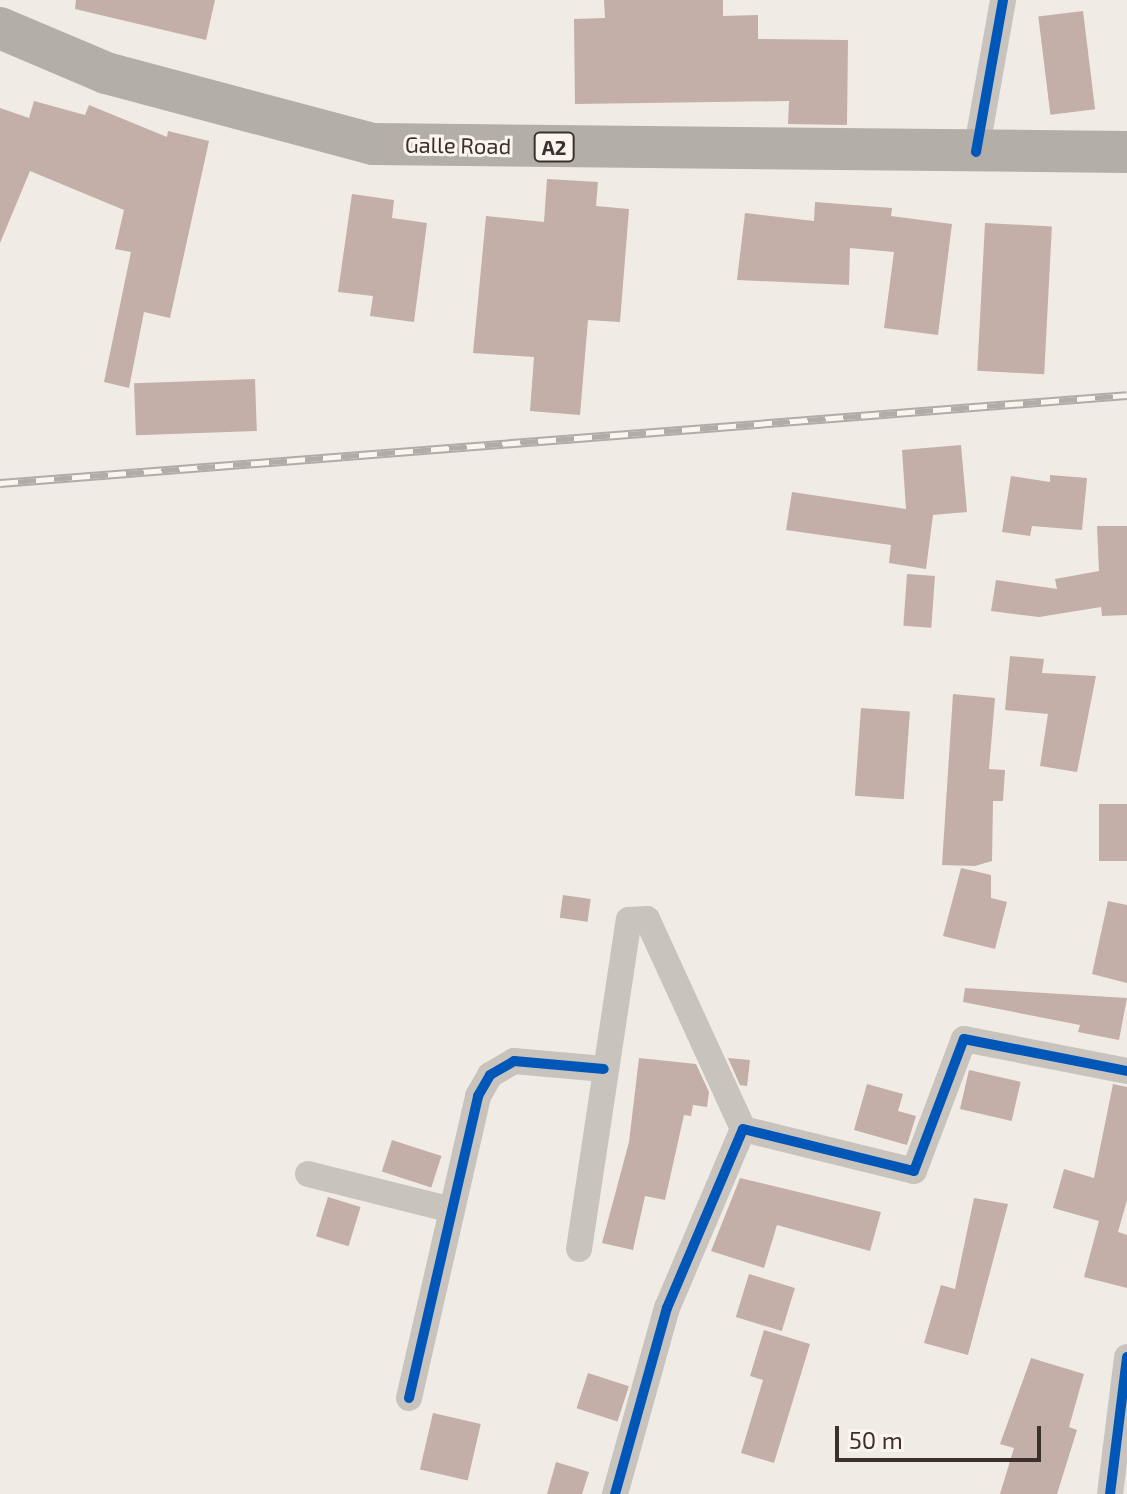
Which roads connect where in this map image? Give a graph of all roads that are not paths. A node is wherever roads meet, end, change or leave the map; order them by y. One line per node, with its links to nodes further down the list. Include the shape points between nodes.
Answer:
1 (1003, 0): 3 (street)
2 (0, 28): 3 (highway, Galle Road / A2, via 106,73 373,144)
3 (976, 152): 4 (highway, Galle Road / A2)
4 (1127, 152)
5 (604, 1069): 7 (street, via 621,942 629,920 647,919); 9 (street, via 514,1061 490,1075 478,1096); 10 (street)
6 (1127, 1071): 7 (street, via 964,1039 914,1171)
7 (743, 1129): 13 (street, via 667,1308)
8 (308, 1174): 9 (street)
9 (452, 1210): 12 (street)
10 (579, 1249)
11 (1127, 1364): 14 (street)
12 (409, 1398)
13 (615, 1494)
14 (1110, 1494)

